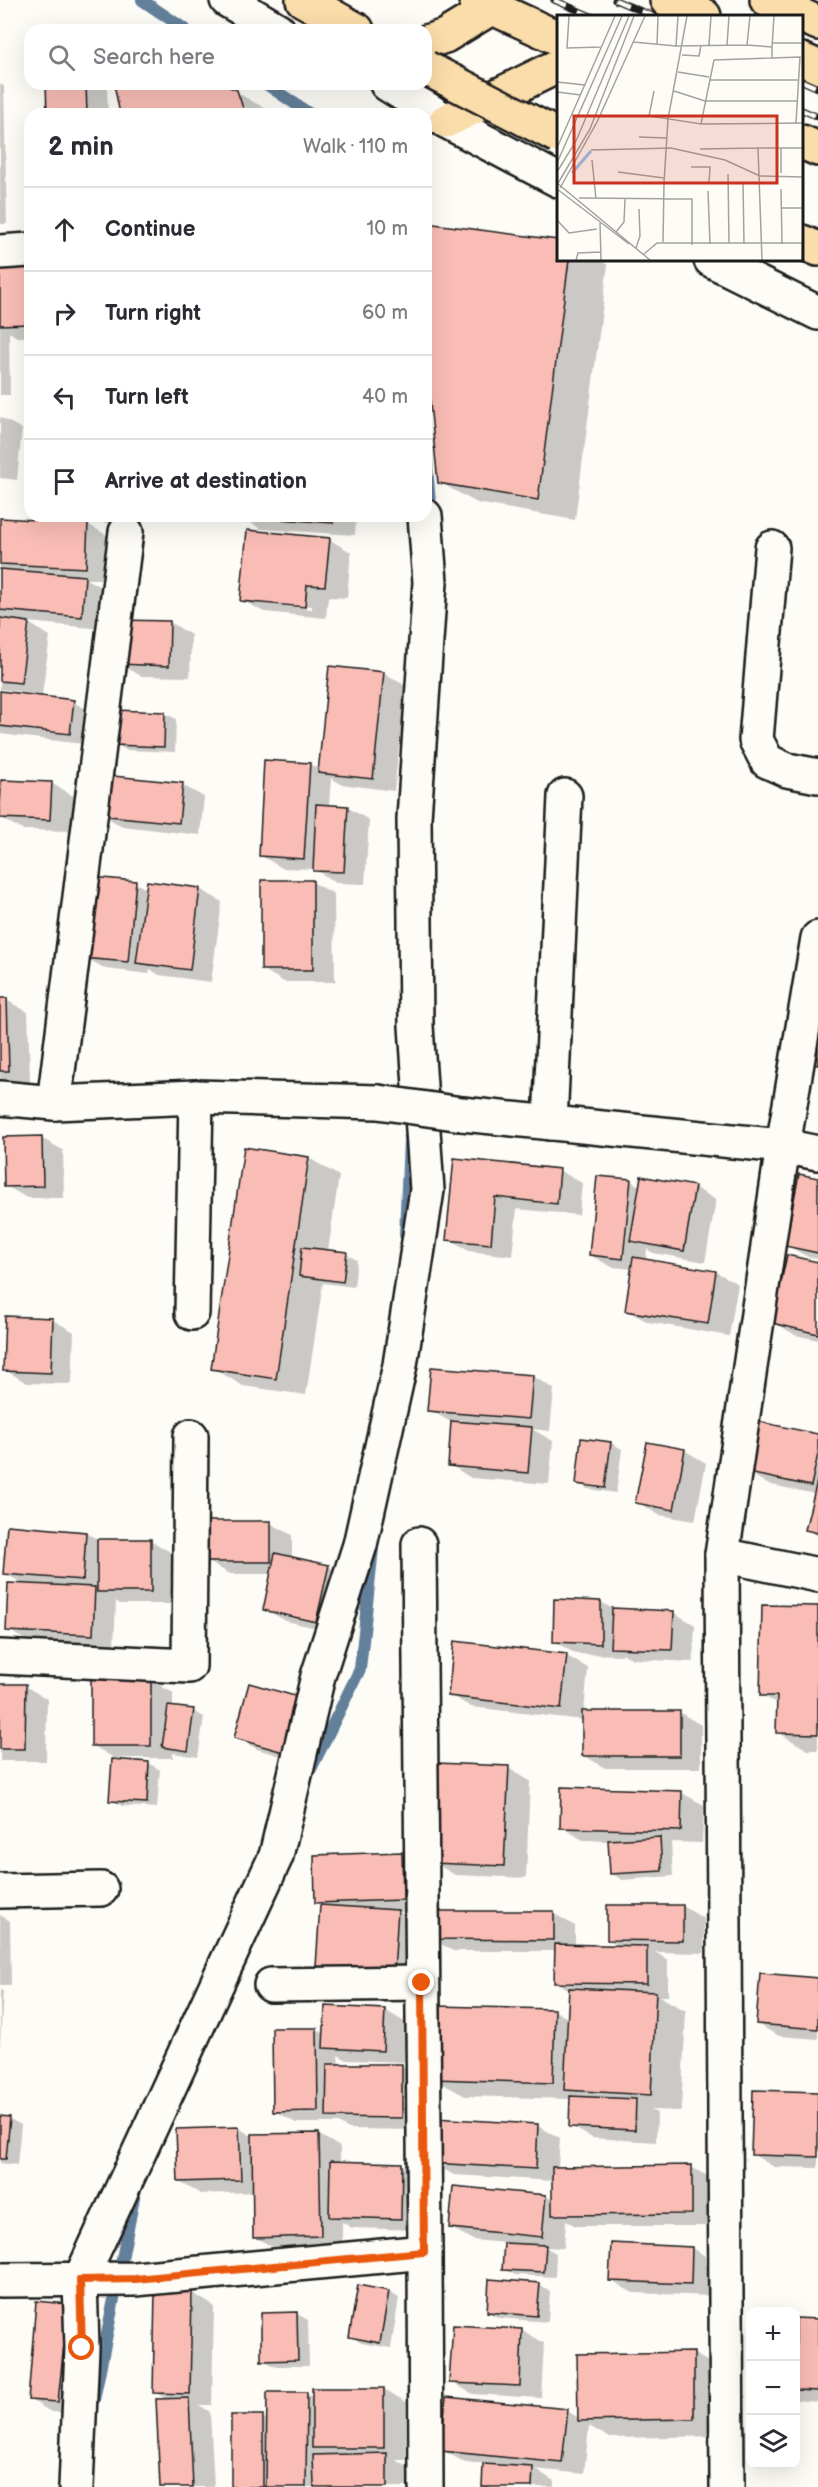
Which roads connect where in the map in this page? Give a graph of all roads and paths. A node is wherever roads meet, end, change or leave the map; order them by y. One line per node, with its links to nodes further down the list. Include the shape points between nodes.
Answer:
1 (227, 0): 10 (street)
2 (303, 0): 11 (main road)
3 (667, 0): 6 (main road)
4 (767, 0): 7 (main road)
5 (484, 4): 12 (main road); 13 (main road, via 445,36)
6 (703, 10)
7 (800, 15)
8 (803, 16): 9 (main road)
9 (818, 23)
10 (268, 24)
11 (346, 24)
12 (557, 38)
13 (432, 40)
14 (803, 61): 16 (main road)
15 (557, 66): 21 (main road)
16 (818, 67)
17 (432, 71): 22 (main road, bridge)
18 (397, 90): 19 (street)
19 (425, 108)
20 (432, 112): 21 (street)
21 (446, 121): 25 (street)
22 (557, 135)
23 (803, 143): 24 (main road)
24 (818, 149)
25 (557, 179)
26 (803, 243): 27 (main road)
27 (818, 249)
28 (24, 250): 29 (street)
29 (0, 252)
30 (713, 261): 31 (street)
31 (818, 313)
32 (425, 522): 55 (street, via 430,582 414,819 416,1026 427,1190 400,1365 360,1545 318,1676 276,1856 129,2174)
33 (126, 532): 40 (street)
34 (772, 548): 35 (street, via 756,740 767,761)
35 (818, 776)
36 (565, 795): 41 (street)
37 (818, 938): 42 (street)
38 (196, 1097): 40 (street); 41 (street, bridge, via 378,1102); 44 (street)
39 (0, 1098): 40 (street)
40 (54, 1102)
41 (550, 1123): 42 (street)
42 (783, 1146): 43 (street); 47 (street)
43 (818, 1153)
44 (192, 1313)
45 (191, 1437): 49 (street, via 189,1666)
46 (419, 1544): 52 (street)
47 (722, 1555): 48 (street); 59 (street)
48 (818, 1575)
49 (0, 1657)
50 (100, 1889): 51 (street)
51 (0, 1891)
52 (422, 1983): 53 (street); 54 (street)
53 (271, 1985)
54 (424, 2252): 55 (street, via 135,2279); 58 (street)
55 (89, 2279): 56 (street); 57 (street)
56 (0, 2280)
57 (76, 2487)
58 (426, 2487)
59 (727, 2487)

